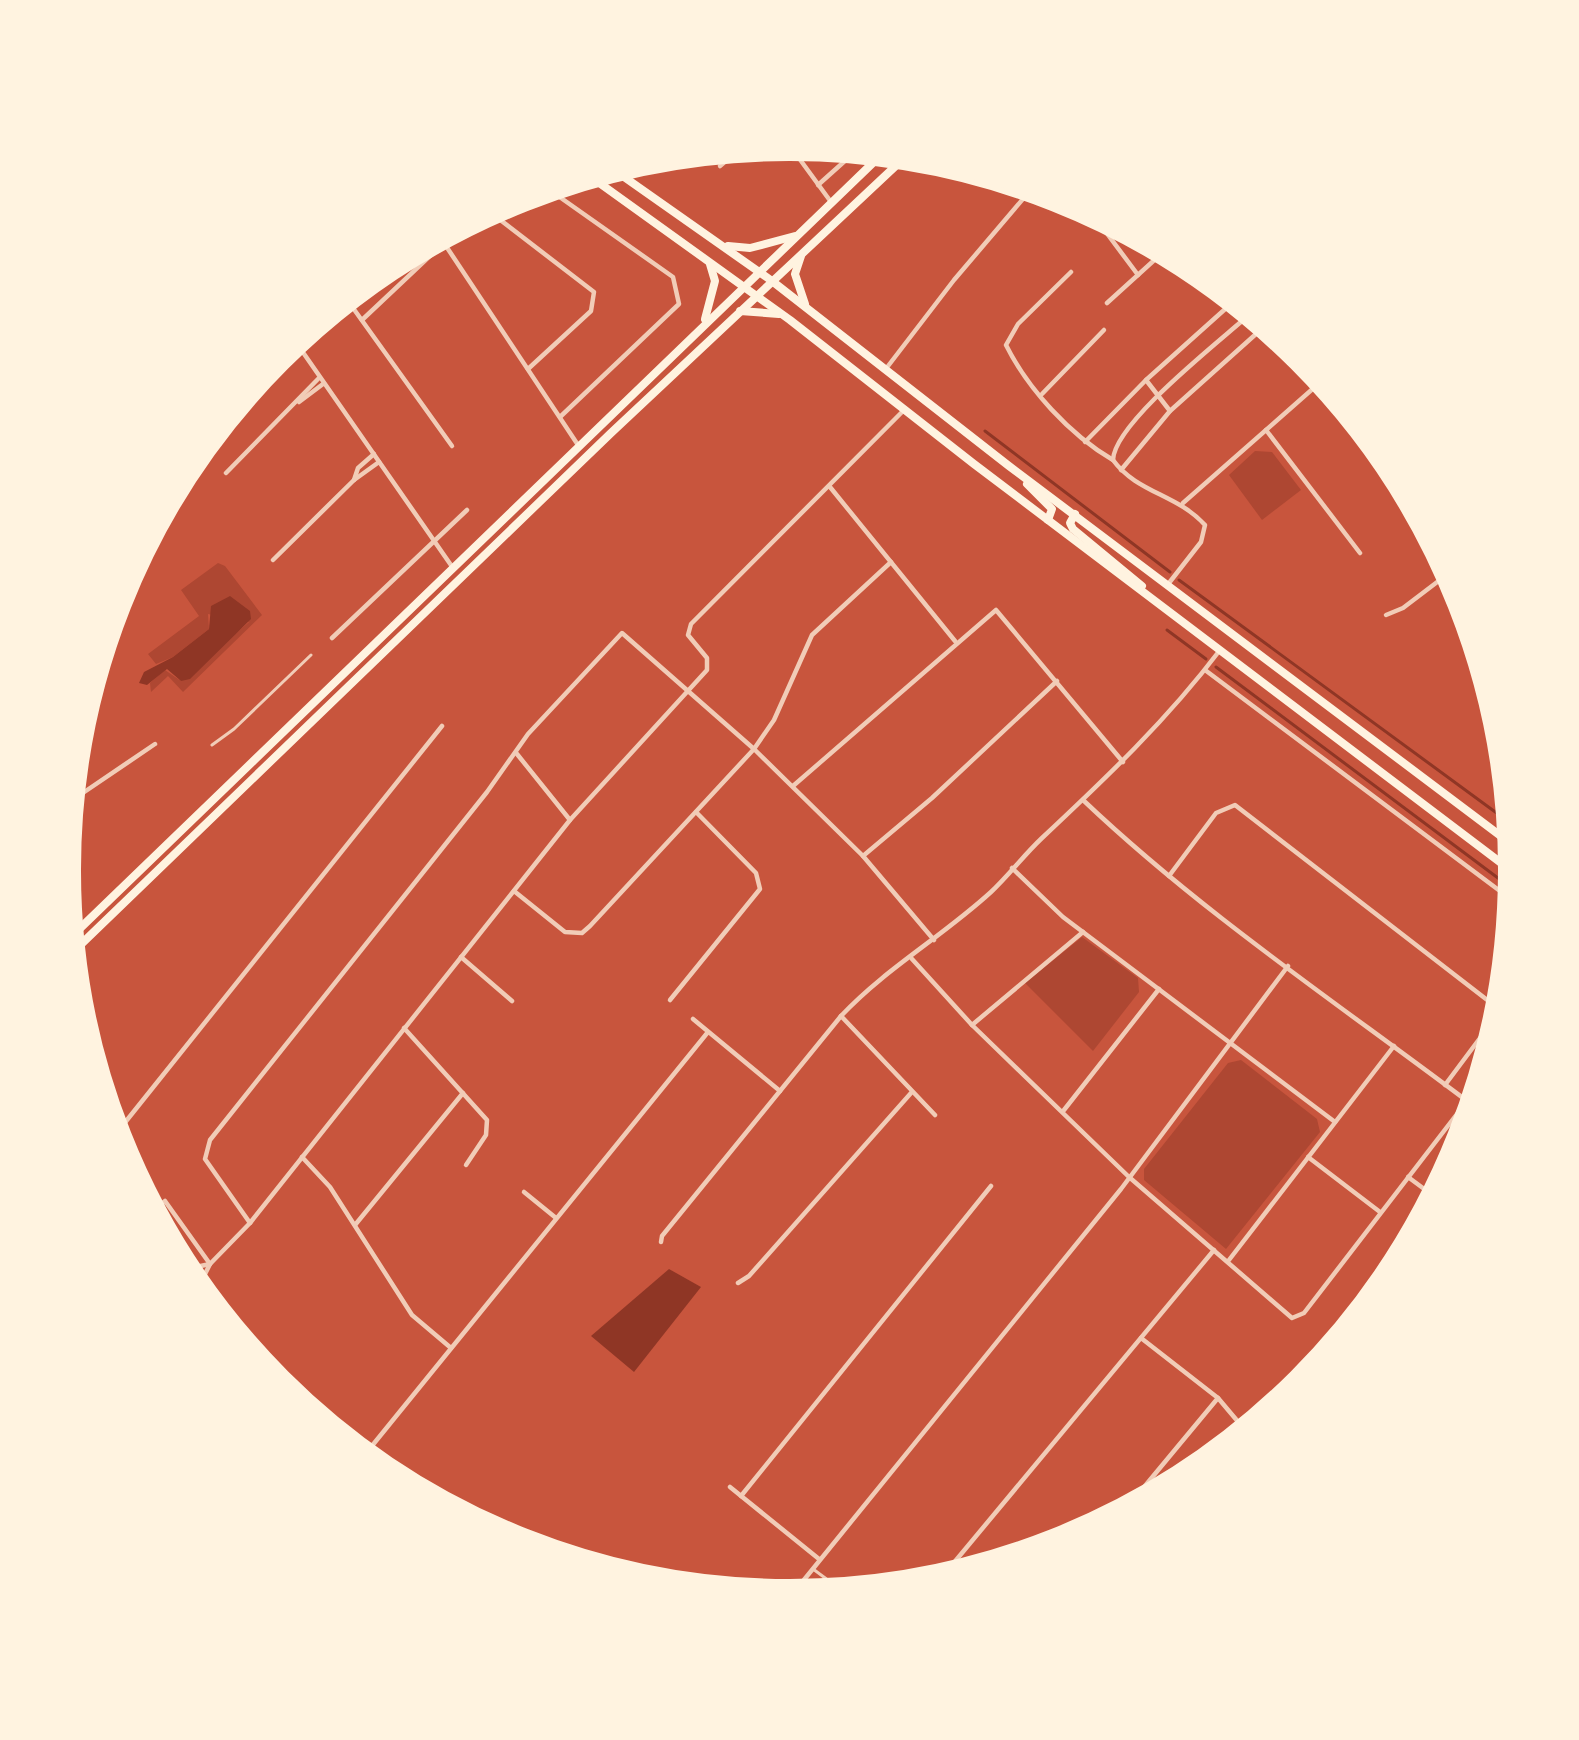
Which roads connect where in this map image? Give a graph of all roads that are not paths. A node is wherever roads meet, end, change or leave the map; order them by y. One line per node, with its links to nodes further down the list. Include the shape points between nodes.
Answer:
1 (799, 158): 9 (street)
2 (845, 161): 9 (street)
3 (724, 162): 5 (street)
4 (871, 164): 12 (main road)
5 (719, 166)
6 (895, 167): 17 (main road)
7 (626, 178): 16 (main road)
8 (601, 184): 20 (main road)
9 (818, 185): 12 (street)
10 (559, 197): 49 (street, via 673,277 679,304)
11 (1024, 198): 41 (street)
12 (831, 202): 15 (main road)
13 (501, 220): 40 (street, via 595,292 592,311)
14 (1107, 234): 24 (street)
15 (796, 235): 16 (main road, via 750,248); 22 (main road)
16 (719, 244): 22 (main road)
17 (810, 246): 25 (main road); 32 (main road, via 795,274)
18 (447, 247): 40 (street)
19 (429, 257): 33 (street)
20 (704, 258): 26 (main road); 36 (main road, via 715,281)
21 (1155, 260): 24 (street)
22 (758, 272): 25 (main road); 26 (main road)
23 (1071, 272): 45 (street, via 1006,340)
24 (1138, 275): 28 (street)
25 (772, 281): 27 (main road); 32 (main road)
26 (744, 285): 27 (main road); 36 (main road)
27 (757, 295): 31 (main road); 34 (main road)
28 (1108, 303)
29 (353, 308): 33 (street)
30 (1226, 308): 43 (street)
31 (739, 311): 34 (main road); 61 (main road)
32 (816, 315): 41 (main road)
33 (362, 320): 53 (street)
34 (790, 320): 47 (main road)
35 (1242, 321): 46 (street)
36 (701, 326): 52 (main road)
37 (1104, 330): 45 (street)
38 (1257, 333): 48 (street)
39 (302, 352): 42 (street)
40 (527, 369): 49 (street)
41 (885, 370): 58 (main road)
42 (322, 380): 54 (street); 60 (street)
43 (1146, 380): 46 (street); 51 (street)
44 (1313, 389): 50 (street)
45 (1042, 394): 51 (street)
46 (1159, 394): 48 (street); 55 (street, via 1118,440)
47 (905, 409): 63 (street); 67 (main road)
48 (1170, 411): 59 (street)
49 (560, 416): 52 (street)
50 (1266, 430): 64 (street); 69 (street)
51 (1085, 442): 55 (street)
52 (578, 445): 57 (main road)
53 (452, 446)
54 (374, 454): 56 (street); 62 (street)
55 (1113, 460): 59 (street)
56 (379, 462): 62 (street); 68 (street)
57 (561, 463): 61 (main road); 72 (main road)
58 (1009, 466): 66 (main road); 67 (main road, via 1052,509)
59 (1120, 470): 64 (street)
60 (226, 473)
61 (570, 473): 105 (main road)
62 (354, 480): 70 (street)
63 (830, 487): 71 (street); 83 (street, via 691,624 688,635 709,664)
64 (1183, 503): 74 (street, via 1206,530)
65 (467, 510): 68 (street)
66 (1075, 514): 74 (main road); 75 (main road, via 1073,529)
67 (1048, 520): 75 (main road)
68 (434, 542): 72 (street); 77 (street)
69 (1360, 553)
70 (273, 560)
71 (891, 562): 78 (street); 87 (street, via 812,635)
72 (453, 568): 102 (main road)
73 (1439, 580): 76 (street)
74 (1167, 586): 95 (main road)
75 (1156, 600): 79 (main road)
76 (1386, 615)
77 (332, 638)
78 (956, 642): 82 (street, via 996,610); 90 (street)
79 (1220, 650): 81 (street); 97 (main road)
80 (311, 655): 86 (lane)
81 (1204, 670): 89 (street); 101 (street)
82 (1057, 680): 89 (street); 96 (street)
83 (688, 691): 87 (street); 88 (street, via 622,633); 94 (street)
84 (442, 726): 130 (street)
85 (155, 745): 91 (street)
86 (212, 745)
87 (754, 749): 90 (street); 93 (street)
88 (516, 754): 94 (street); 142 (street, via 210,1141 206,1159)
89 (1123, 761): 92 (street)
90 (792, 787): 96 (street)
91 (83, 793)
92 (1083, 800): 98 (street); 99 (street)
93 (695, 812): 100 (street, via 582,933 565,932); 111 (street, via 756,874 760,889)
94 (570, 820): 100 (street)
95 (1500, 835)
96 (863, 856): 104 (street)
97 (1501, 863)
98 (1012, 868): 103 (street); 104 (street)
99 (1169, 876): 108 (street); 110 (street, via 1216,813 1235,805)
100 (513, 891): 106 (street)
101 (1500, 891)
102 (81, 927)
103 (1083, 932): 109 (street); 115 (street)
104 (934, 940): 107 (street)
105 (82, 944)
106 (461, 957): 112 (street); 116 (street)
107 (911, 958): 113 (street); 115 (street)
108 (1288, 966): 119 (street); 120 (street)
109 (1159, 989): 119 (street); 126 (street)
110 (1489, 997)
111 (670, 1000)
112 (512, 1001)
113 (841, 1016): 122 (street); 124 (street)
114 (693, 1019): 117 (street)
115 (972, 1025): 126 (street)
116 (404, 1028): 123 (street); 131 (street)
117 (708, 1032): 122 (street); 141 (street)
118 (1481, 1037): 121 (street)
119 (1231, 1044): 129 (street); 134 (street)
120 (1394, 1046): 121 (street); 129 (street)
121 (1445, 1084): 125 (street)
122 (780, 1091): 144 (street)
123 (463, 1093): 133 (street, via 489,1128); 143 (street)
124 (911, 1093): 128 (street); 150 (street)
125 (1463, 1097)
126 (1064, 1110): 134 (street)
127 (1459, 1111): 135 (street)
128 (935, 1115)
129 (1335, 1122): 132 (street)
130 (125, 1123)
131 (302, 1157): 142 (street); 143 (street)
132 (1308, 1157): 140 (street); 146 (street)
133 (466, 1165)
134 (1129, 1177): 145 (street); 159 (street)
135 (1408, 1177): 137 (street); 140 (street)
136 (991, 1186): 158 (street)
137 (1425, 1190)
138 (524, 1192): 141 (street)
139 (161, 1204): 147 (street)
140 (1381, 1212): 146 (street, via 1297,1318)
141 (556, 1218): 152 (street)
142 (250, 1222): 147 (street)
143 (355, 1226): 152 (street, via 412,1316)
144 (661, 1242)
145 (1214, 1250): 146 (street); 151 (street)
146 (1228, 1262)
147 (210, 1264): 148 (street); 149 (street)
148 (199, 1266)
149 (205, 1274)
150 (738, 1282)
151 (1141, 1338): 153 (street); 160 (street)
152 (451, 1348): 155 (street)
153 (1218, 1398): 154 (street); 156 (street)
154 (1238, 1422)
155 (372, 1445)
156 (1145, 1486)
157 (730, 1487): 158 (street)
158 (741, 1496): 159 (street)
159 (820, 1559): 161 (street)
160 (954, 1562)
161 (812, 1569): 162 (lane); 163 (street)
162 (828, 1580)
163 (803, 1581)

